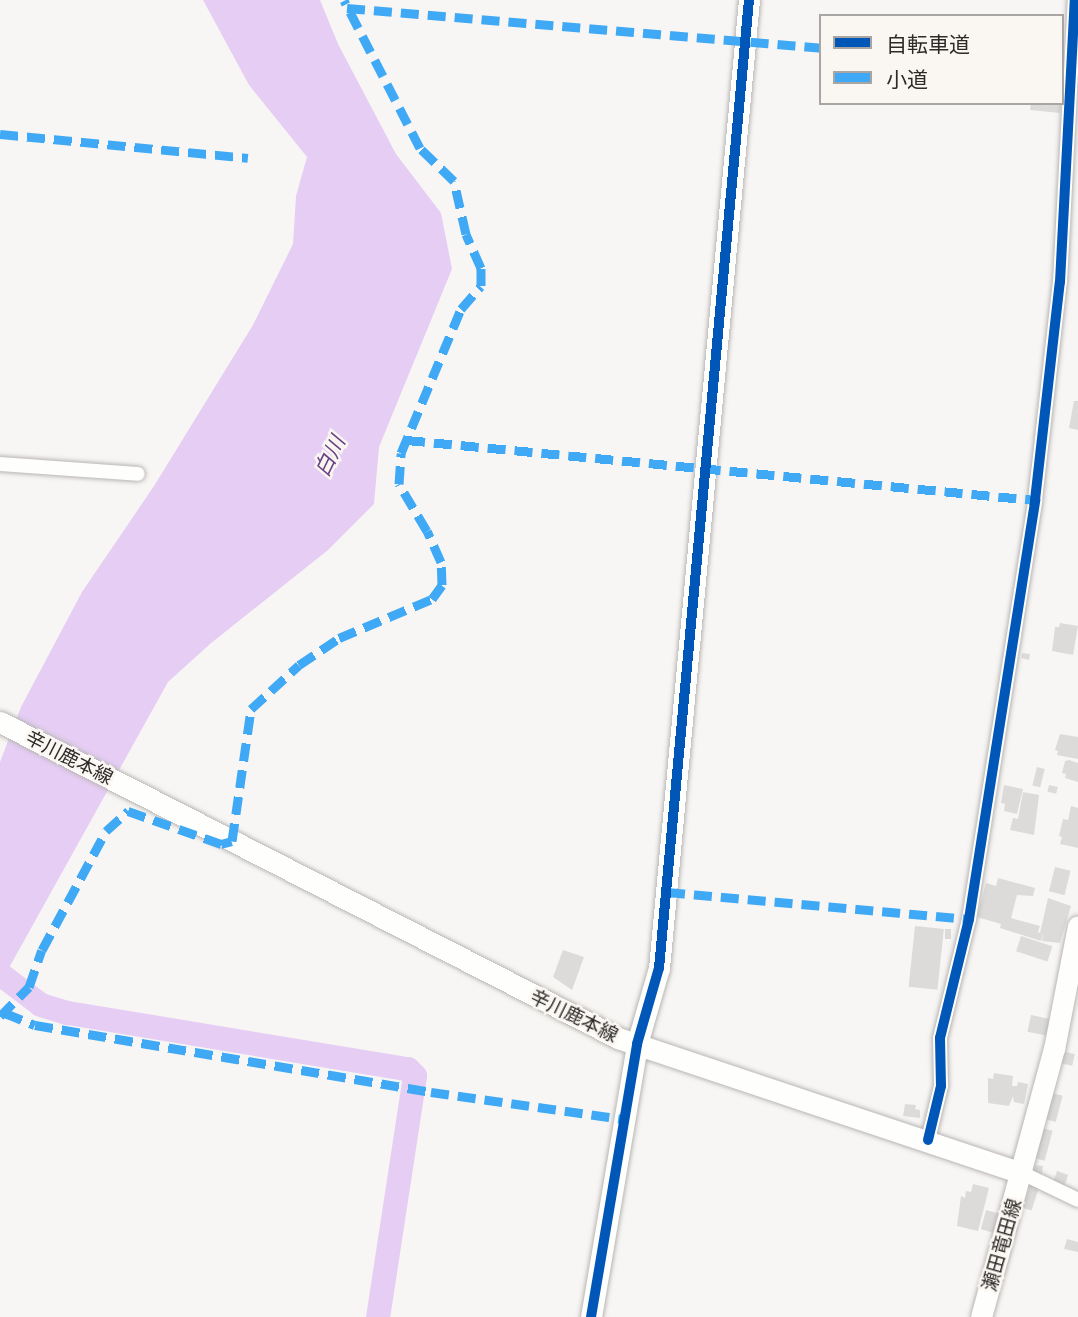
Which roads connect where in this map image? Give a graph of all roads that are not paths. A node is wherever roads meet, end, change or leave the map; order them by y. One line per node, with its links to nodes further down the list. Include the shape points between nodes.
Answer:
1 (749, 0): 7 (main road, via 659,968)
2 (1075, 0): 8 (street, via 1060,282 1035,500 969,919 940,1038 940,1086)
3 (0, 464): 4 (street)
4 (138, 474)
5 (0, 722): 7 (main road, 辛川鹿本線, via 578,1019)
6 (1078, 926): 9 (main road, via 1054,1049)
7 (637, 1044): 8 (main road, 辛川鹿本線); 11 (main road)
8 (928, 1140): 9 (main road, 辛川鹿本線)
9 (1021, 1173): 10 (street); 12 (main road, 瀬田竜田線)
10 (1078, 1200)
11 (591, 1317)
12 (982, 1317)

